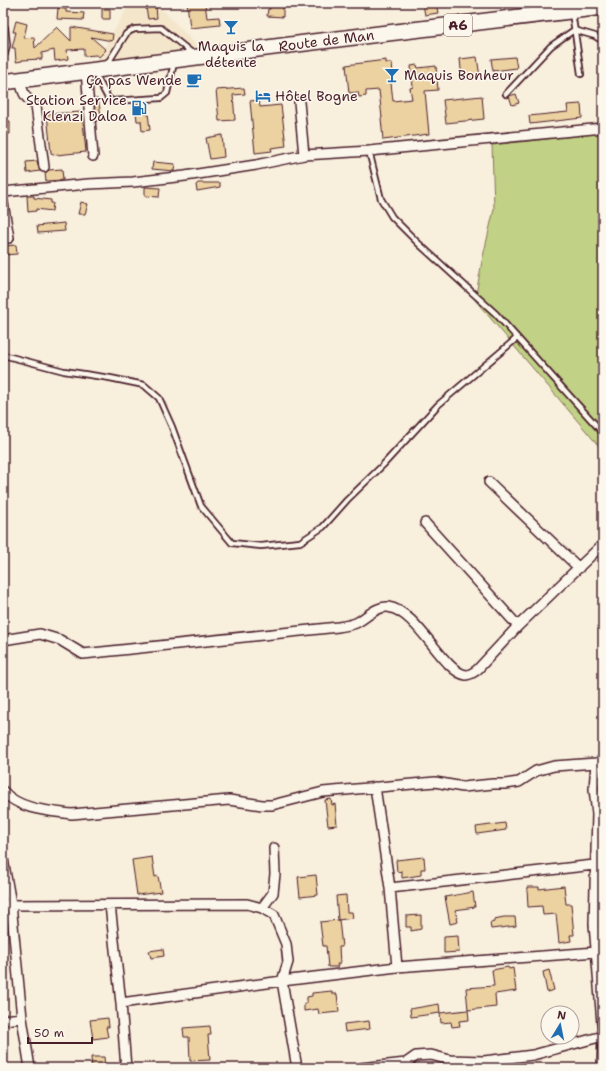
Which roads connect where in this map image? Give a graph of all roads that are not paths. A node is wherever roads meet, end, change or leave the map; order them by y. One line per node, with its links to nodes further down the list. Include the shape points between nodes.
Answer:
1 (603, 7): 2 (highway, Route de Man / A6)
2 (571, 11): 4 (lane); 7 (highway, Route de Man / A6)
3 (3, 28): 6 (street, via 6,45)
4 (574, 30): 5 (lane); 10 (lane); 13 (lane, via 552,46)
5 (603, 41)
6 (3, 53)
7 (196, 57): 8 (highway, Route de Man / A6); 9 (lane, via 161,28 135,29 126,34)
8 (175, 60): 9 (highway, Route de Man / A6); 9 (lane, via 167,93 161,98 112,101 108,98)
9 (95, 70): 11 (highway, Route de Man / A6); 18 (street)
10 (581, 74)
11 (20, 80): 12 (highway, Route de Man / A6); 19 (street, via 22,92 36,106)
12 (3, 82)
13 (506, 94)
14 (300, 102): 17 (street)
15 (603, 128): 16 (street)
16 (369, 151): 17 (street); 23 (lane, via 381,199 392,217 496,314)
17 (304, 155): 20 (street, via 185,176)
18 (93, 156)
19 (44, 167)
20 (3, 192)
21 (3, 203): 22 (street)
22 (9, 238)
23 (517, 338): 24 (lane, via 438,406 323,526 300,542 261,546 232,543 201,506 159,398 144,385 64,371); 25 (lane)
24 (3, 354)
25 (603, 433)
26 (489, 482): 29 (street)
27 (425, 523): 30 (street)
28 (603, 544): 29 (street)
29 (579, 568): 30 (street)
30 (518, 626): 31 (street, via 477,670 466,675 450,666 406,616 386,607 355,623 338,628 83,654 60,640 40,634)
31 (3, 640)
32 (599, 762): 33 (street, via 554,766 536,771 519,782 506,784 463,787 435,782); 37 (street, via 594,789)
33 (375, 787): 34 (street, via 323,792 272,805 229,800 72,814 24,805); 38 (street)
34 (3, 791)
35 (274, 848): 41 (street, via 274,893)
36 (3, 859): 39 (street)
37 (599, 864): 38 (street); 42 (street, via 594,924)
38 (390, 888): 43 (street)
39 (7, 905): 40 (street); 46 (street)
40 (110, 905): 41 (street, via 247,904); 45 (street)
41 (262, 908): 44 (street, via 274,915 286,944 288,962)
42 (596, 952): 43 (street); 48 (street)
43 (397, 968): 44 (street)
44 (282, 981): 45 (street); 52 (street)
45 (121, 1003): 51 (street)
46 (22, 1018): 47 (street); 50 (street)
47 (3, 1020)
48 (603, 1036): 49 (street, via 533,1055 484,1061 450,1060 431,1055 416,1056); 54 (street)
49 (406, 1065): 53 (street)
50 (30, 1068)
51 (126, 1068)
52 (297, 1068)
53 (361, 1068)
54 (602, 1068)

